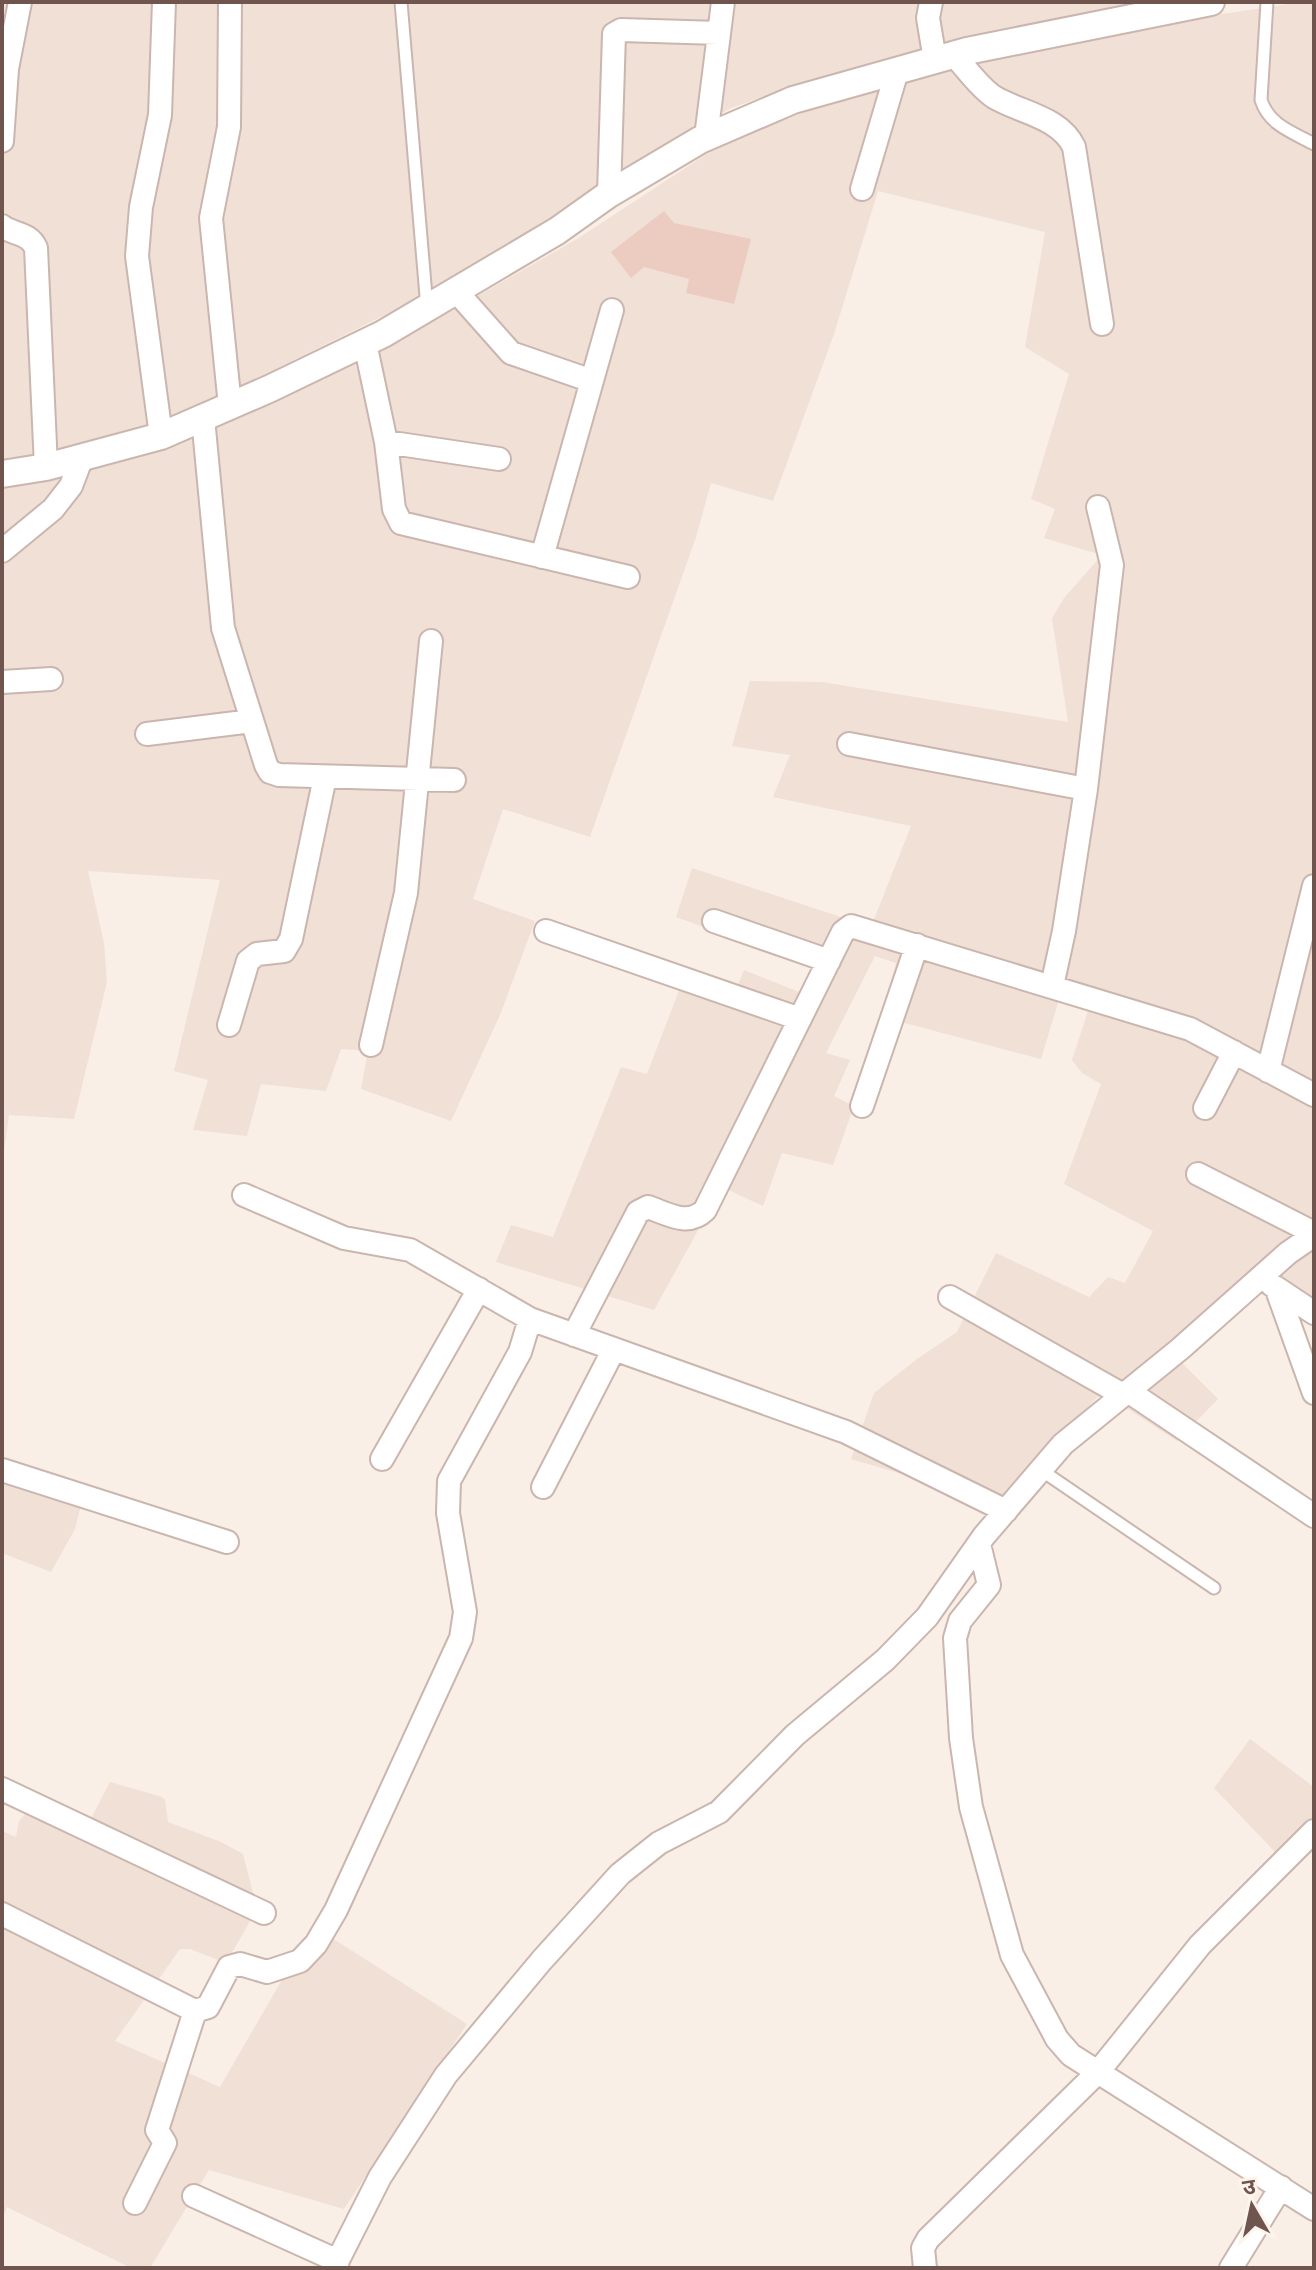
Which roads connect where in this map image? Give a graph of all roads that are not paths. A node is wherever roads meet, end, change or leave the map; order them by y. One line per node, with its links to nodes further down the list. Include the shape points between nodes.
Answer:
1 (20, 2): 10 (street)
2 (164, 2): 27 (street, via 160,115 137,256)
3 (230, 2): 25 (street, via 229,127 211,218)
4 (401, 2): 20 (lane)
5 (723, 2): 9 (street)
6 (931, 2): 11 (street, via 928,18)
7 (1211, 2): 11 (street)
8 (1267, 2): 15 (lane, via 1261,100 1273,122)
9 (719, 33): 13 (street); 17 (street, via 614,34)
10 (8, 36): 14 (street)
11 (944, 58): 12 (street); 22 (street, via 994,97 1069,136)
12 (897, 71): 13 (street, via 793,100); 16 (street)
13 (706, 137): 17 (street)
14 (2, 141)
15 (1314, 144)
16 (862, 189)
17 (609, 194): 19 (street)
18 (2, 226): 31 (street, via 27,236 36,248)
19 (456, 291): 20 (street); 24 (street, via 511,353)
20 (427, 308): 23 (street)
21 (612, 310): 24 (street)
22 (1102, 324)
23 (365, 343): 25 (street); 28 (street)
24 (592, 381): 35 (street)
25 (230, 406): 26 (street)
26 (203, 418): 27 (street); 40 (street, via 220,611)
27 (161, 436): 29 (street)
28 (386, 442): 30 (street); 35 (street, via 394,509 401,523)
29 (82, 457): 31 (street); 34 (street, via 71,486 53,509)
30 (499, 459)
31 (46, 467): 32 (street)
32 (2, 474)
33 (1098, 507): 46 (street, via 1112,565)
34 (2, 551)
35 (542, 557): 36 (street)
36 (628, 577)
37 (431, 641): 44 (street)
38 (51, 679): 39 (street)
39 (2, 682)
40 (252, 721): 41 (street); 43 (street, via 270,772)
41 (147, 734)
42 (849, 744): 46 (street)
43 (325, 777): 44 (street); 54 (street, via 291,939 284,951 257,954 248,961)
44 (418, 780): 45 (street); 55 (street, via 406,893)
45 (454, 780)
46 (1086, 789): 52 (street)
47 (1314, 886): 57 (street)
48 (714, 921): 51 (street)
49 (546, 931): 53 (street)
50 (917, 945): 51 (street, via 851,926); 52 (street); 59 (street)
51 (829, 961): 53 (street)
52 (1052, 986): 56 (street, via 1190,1029)
53 (800, 1019): 69 (street, via 705,1210 686,1220 648,1207 638,1212)
54 (229, 1025)
55 (371, 1045)
56 (1234, 1052): 57 (street); 60 (street)
57 (1268, 1071): 58 (street)
58 (1314, 1095)
59 (862, 1106)
60 (1205, 1108)
61 (1198, 1174): 63 (street)
62 (244, 1195): 65 (street, via 344,1238 410,1250)
63 (1314, 1234): 64 (street)
64 (1270, 1283): 67 (street); 71 (street); 72 (street)
65 (479, 1289): 68 (street); 73 (street)
66 (950, 1297): 71 (street)
67 (1314, 1313)
68 (530, 1319): 69 (street); 86 (street, via 520,1352 449,1481 448,1513 465,1612 461,1638 336,1910 300,1961 267,1972 235,1964 224,1973 208,2007)
69 (574, 1335): 70 (street)
70 (614, 1349): 76 (street); 77 (street, via 853,1435)
71 (1126, 1393): 75 (street, via 1063,1444); 78 (street)
72 (1314, 1393)
73 (382, 1459)
74 (2, 1470): 79 (street)
75 (1041, 1470): 77 (street); 81 (lane)
76 (543, 1487)
77 (1006, 1511): 80 (street)
78 (1314, 1516)
79 (227, 1542)
80 (979, 1544): 87 (street, via 989,1585 960,1621 955,1638 971,1807 1017,1967 1064,2049); 92 (street, via 927,1617 885,1660 795,1735 719,1812 659,1843 620,1874 542,1960 446,2075 380,2177)
81 (1214, 1588)
82 (2, 1789): 84 (street)
83 (1314, 1831): 87 (street, via 1200,1945)
84 (264, 1913)
85 (2, 1914): 86 (street)
86 (195, 2011): 90 (street, via 157,2130 165,2143)
87 (1098, 2072): 88 (street); 93 (street, via 928,2239 923,2248)
88 (1281, 2187): 91 (street); 94 (street)
89 (194, 2196): 92 (street)
90 (135, 2203)
91 (1314, 2209)
92 (336, 2264)
93 (925, 2268)
94 (1231, 2268)

